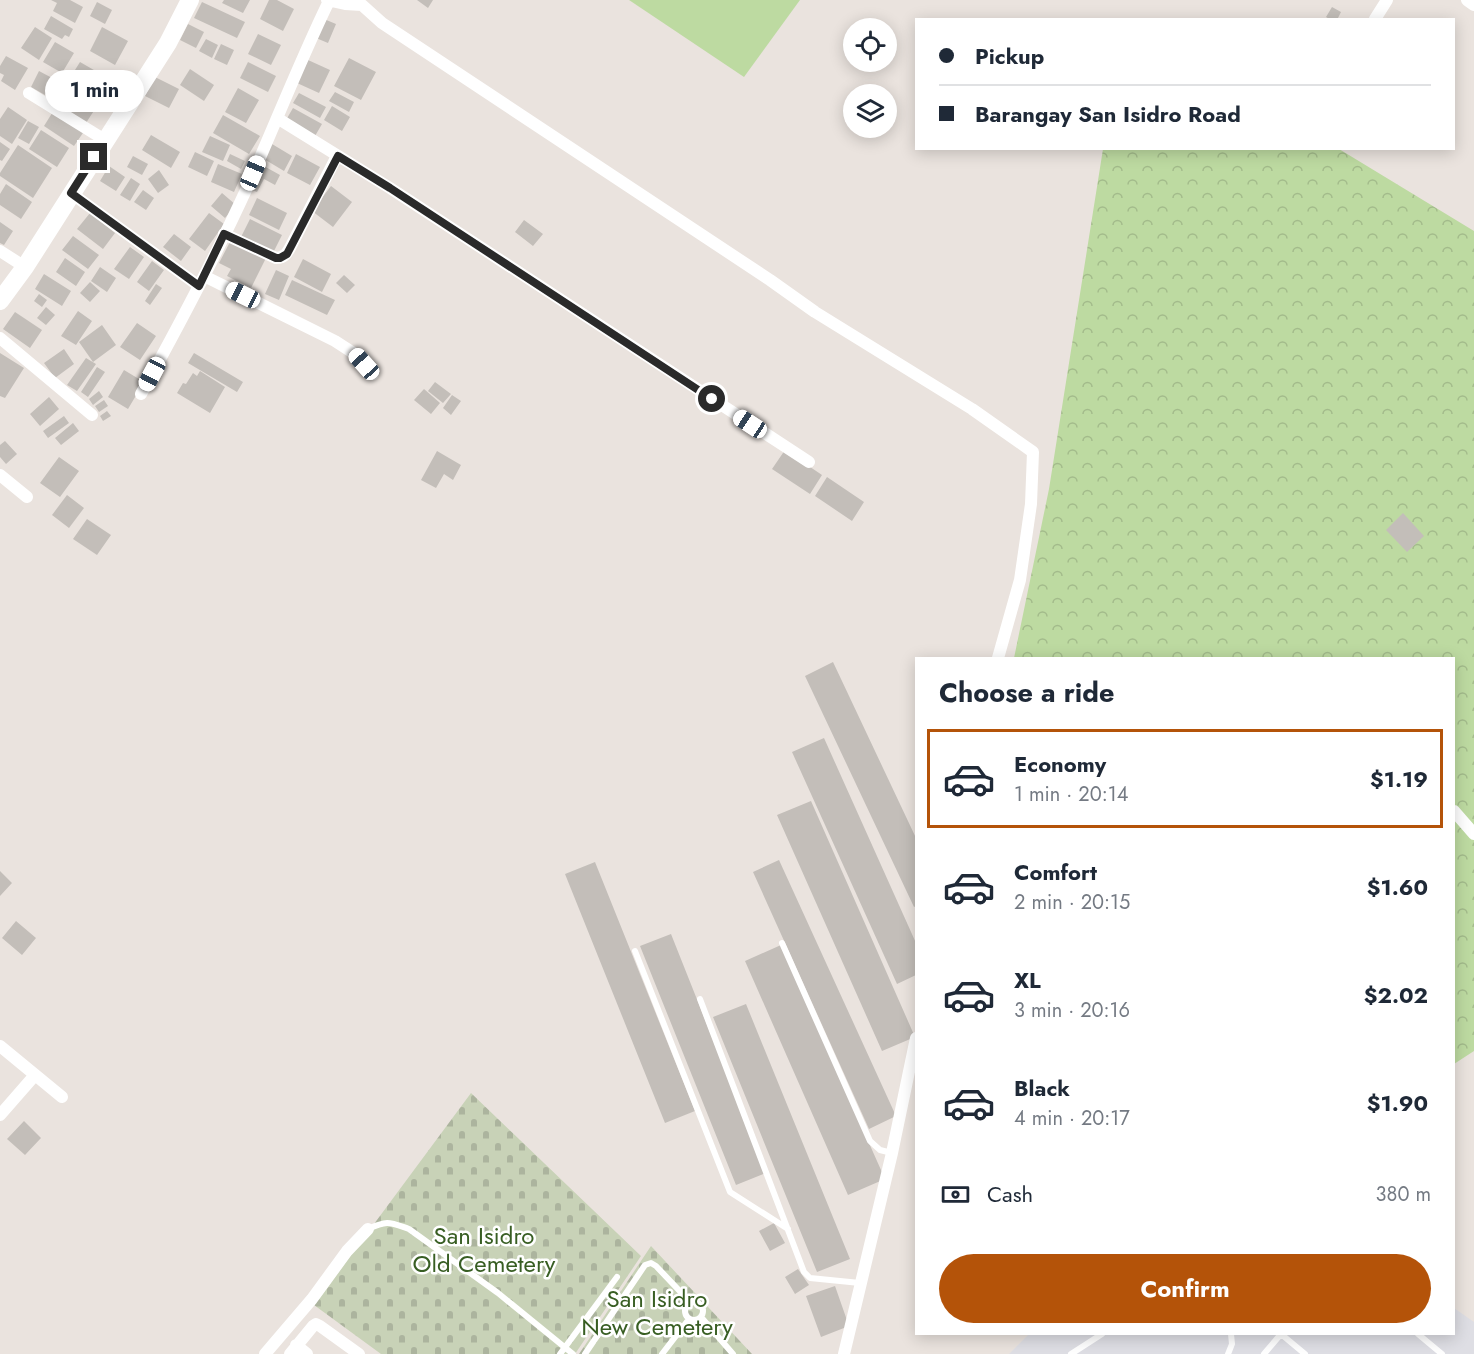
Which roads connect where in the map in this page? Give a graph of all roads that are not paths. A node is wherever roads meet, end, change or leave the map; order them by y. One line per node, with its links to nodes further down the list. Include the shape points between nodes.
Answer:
1 (190, 0): 10 (street, via 168,43)
2 (1386, 0): 7 (street)
3 (1467, 0): 6 (street)
4 (328, 1): 5 (street); 9 (street)
5 (364, 2): 25 (street, via 382,23 815,312 972,409 1033,453 1031,504 1020,580)
6 (1474, 5)
7 (1376, 18)
8 (29, 93): 10 (street)
9 (277, 118): 11 (street); 13 (street)
10 (105, 140): 12 (street)
11 (338, 156): 13 (street, via 287,254 276,258); 22 (street)
12 (71, 193): 15 (street); 16 (street)
13 (224, 234): 16 (street)
14 (0, 251): 15 (street)
15 (25, 267): 17 (street)
16 (201, 281): 19 (street, via 335,341 355,354); 20 (street)
17 (0, 301)
18 (0, 338): 21 (street)
19 (373, 374)
20 (141, 394)
21 (92, 415)
22 (809, 462)
23 (0, 475): 24 (street)
24 (27, 497)
25 (998, 657)
26 (1455, 812): 27 (street)
27 (1474, 834)
28 (783, 943): 36 (lane, via 870,1141)
29 (634, 951): 38 (lane, via 729,1192)
30 (700, 999): 38 (lane)
31 (915, 1043): 36 (street)
32 (0, 1046): 33 (street)
33 (35, 1075): 34 (street); 35 (street)
34 (62, 1097)
35 (0, 1115)
36 (892, 1153): 40 (street)
37 (368, 1229): 49 (lane, via 382,1223 409,1230 498,1293); 51 (street)
38 (788, 1229): 40 (lane, via 804,1272 810,1278)
39 (617, 1277): 49 (lane)
40 (860, 1283): 59 (street)
41 (691, 1303): 42 (lane, via 703,1308); 43 (lane, via 685,1310); 56 (lane, via 656,1266 645,1265)
42 (701, 1317): 43 (lane); 58 (lane)
43 (689, 1319): 57 (lane)
44 (1100, 1335): 60 (lane)
45 (1231, 1335): 61 (lane)
46 (1280, 1335): 62 (lane)
47 (1282, 1335): 63 (lane)
48 (1419, 1335): 64 (lane)
49 (565, 1348): 54 (lane); 55 (lane)
50 (293, 1350): 52 (street); 53 (street, via 316,1324)
51 (265, 1354)
52 (308, 1354)
53 (359, 1354)
54 (560, 1354)
55 (573, 1354)
56 (585, 1354)
57 (662, 1354)
58 (733, 1354)
59 (844, 1354)
60 (1071, 1354)
61 (1228, 1354)
62 (1264, 1354)
63 (1305, 1354)
64 (1442, 1354)

